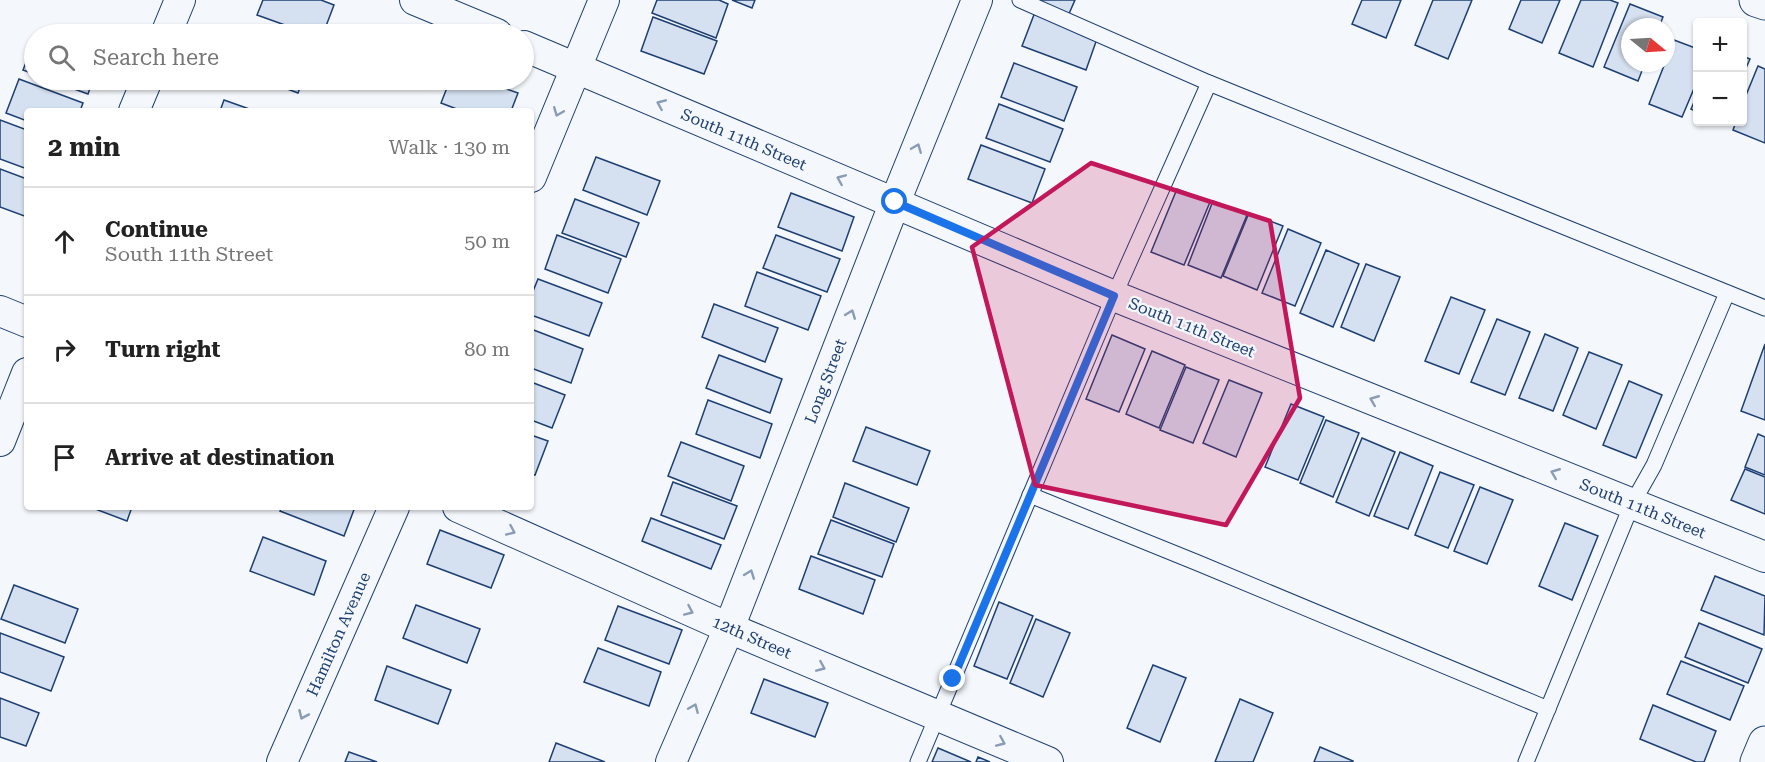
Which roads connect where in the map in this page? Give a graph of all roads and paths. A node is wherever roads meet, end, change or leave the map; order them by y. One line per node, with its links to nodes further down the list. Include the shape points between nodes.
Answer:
1 (180, 0): 8 (street)
2 (415, 0): 9 (street)
3 (604, 0): 11 (street)
4 (977, 0): 16 (street, Long Street, one-way to 4)
5 (1020, 0): 12 (lane)
6 (1756, 0): 7 (street)
7 (1765, 3)
8 (170, 24)
9 (473, 24)
10 (534, 50): 11 (street, South 11th Street)
11 (576, 68): 15 (street, one-way to 15); 16 (street, South 11th Street, one-way to 11)
12 (1209, 83): 17 (lane); 18 (lane)
13 (143, 90): 14 (street)
14 (135, 108)
15 (534, 170)
16 (895, 202): 18 (street, South 11th Street); 29 (street, Long Street, one-way to 16)
17 (1726, 293): 19 (lane); 25 (lane, via 1654,465)
18 (1114, 296): 24 (lane); 25 (street, South 11th Street, one-way to 18)
19 (1765, 309)
20 (0, 311): 21 (street)
21 (24, 321)
22 (24, 381): 23 (street)
23 (0, 441)
24 (1030, 495): 30 (lane); 31 (lane)
25 (1632, 504): 28 (street, South 11th Street); 30 (lane)
26 (393, 510): 33 (street, Hamilton Avenue, one-way to 33)
27 (465, 510): 29 (street, 12th Street, one-way to 29)
28 (1765, 557)
29 (729, 628): 31 (street, 12th Street, one-way to 31); 34 (street, Long Street, one-way to 29)
30 (1548, 710): 37 (lane)
31 (938, 716): 35 (lane); 36 (street, 12th Street, one-way to 36)
32 (1765, 743): 38 (street)
33 (282, 762)
34 (671, 762)
35 (918, 762)
36 (1048, 762)
37 (1526, 762)
38 (1757, 762)

